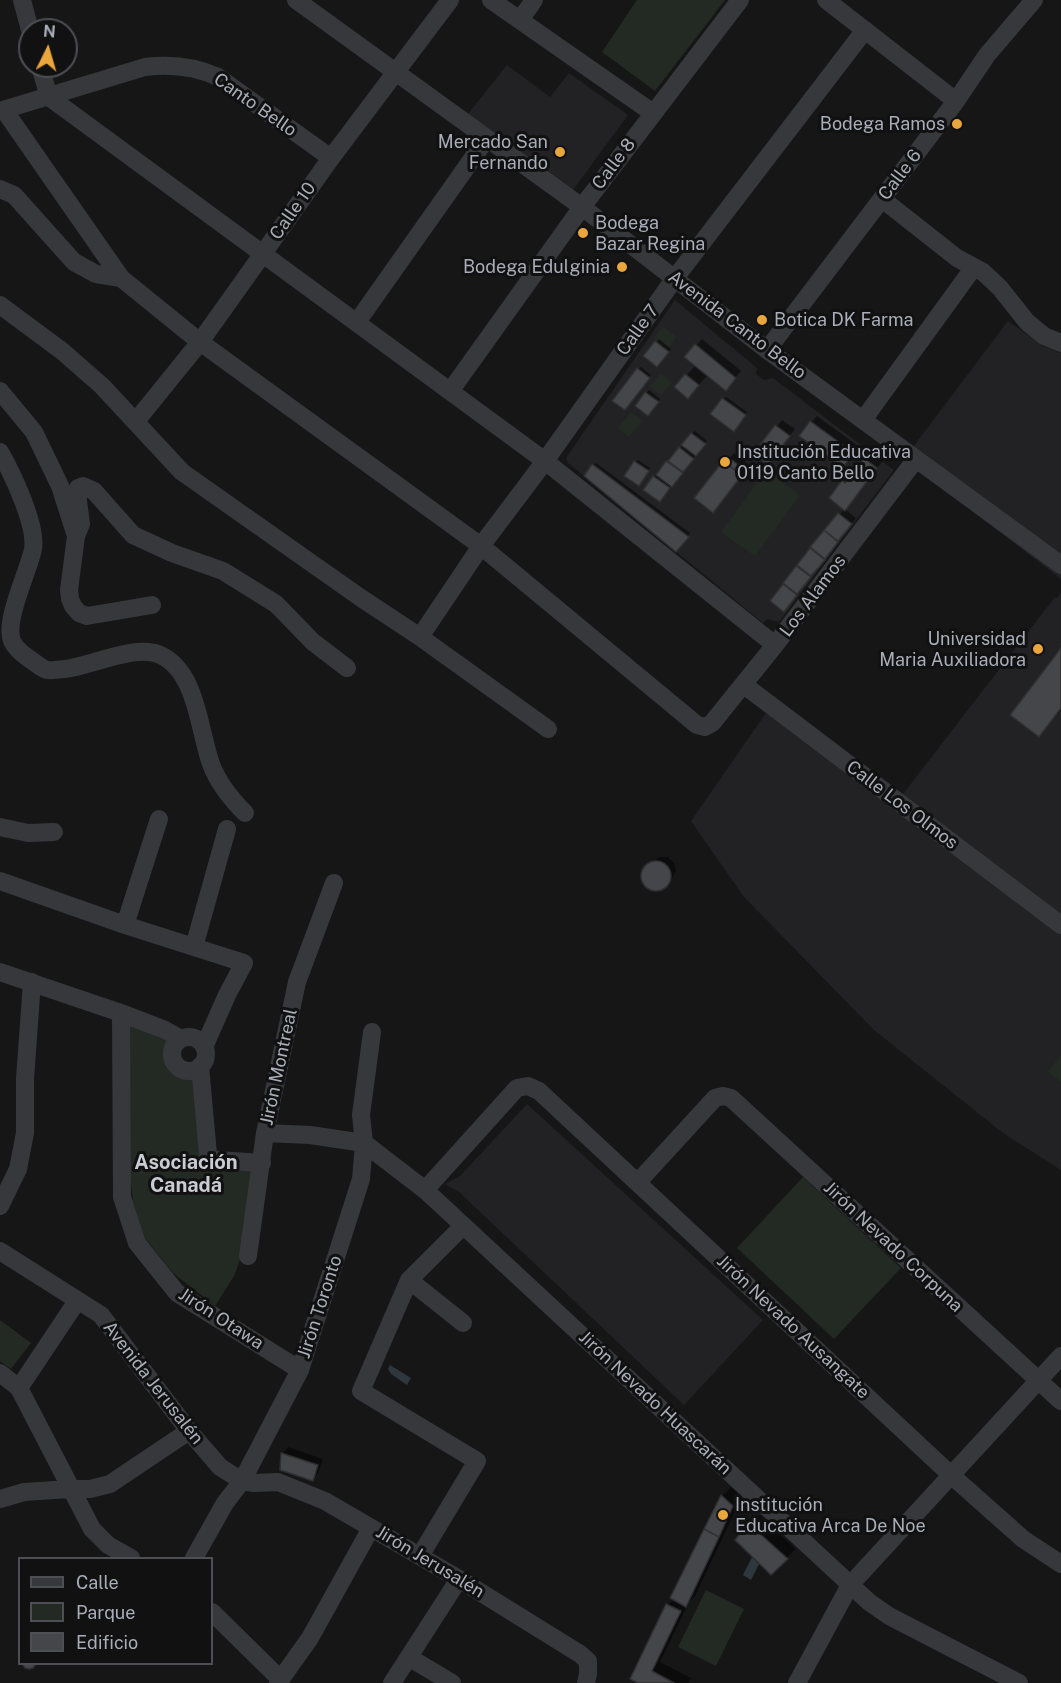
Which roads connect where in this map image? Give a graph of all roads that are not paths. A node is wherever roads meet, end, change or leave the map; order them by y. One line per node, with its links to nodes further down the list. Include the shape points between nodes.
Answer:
1 (22, 0): 9 (street)
2 (296, 0): 12 (street, Avenida Canto Bello)
3 (450, 0): 12 (street, Calle 10)
4 (491, 0): 10 (street)
5 (534, 0): 10 (street)
6 (740, 0): 17 (street, Calle 8)
7 (826, 0): 11 (street)
8 (1034, 0): 15 (street, Calle 6, via 987,55)
9 (27, 18)
10 (520, 20): 17 (street)
11 (865, 30): 15 (street); 26 (street, Calle 7)
12 (395, 72): 18 (street, Avenida Canto Bello); 19 (street, Calle 10)
13 (43, 78): 14 (street)
14 (49, 97): 16 (street, Canto Bello); 19 (street, Canto Bello, via 145,67 165,65 202,70 218,77); 23 (street)
15 (956, 101): 21 (street, Calle 6)
16 (2, 111): 25 (street)
17 (653, 113): 22 (street, Calle 8)
18 (487, 138): 22 (street, Avenida Canto Bello); 28 (street)
19 (331, 158): 23 (street, Calle 10)
20 (0, 189): 25 (street, via 14,195 74,262 96,274)
21 (882, 199): 24 (street, via 957,258); 31 (street, Calle 6)
22 (582, 207): 26 (street, Avenida Canto Bello); 32 (street, Calle 8)
23 (262, 255): 28 (street); 29 (street, Calle 10)
24 (975, 267): 30 (street, via 992,279 1036,329); 34 (street)
25 (121, 278): 29 (street)
26 (675, 278): 31 (street, Avenida Canto Bello); 38 (street, Calle 7)
27 (0, 305): 35 (street, via 62,351)
28 (357, 322): 32 (street)
29 (200, 342): 35 (street, Calle 10); 40 (street)
30 (1061, 343)
31 (767, 350): 34 (street, Avenida Canto Bello)
32 (451, 390): 38 (street)
33 (0, 391): 39 (street, via 34,432 60,486)
34 (863, 420): 37 (street, Avenida Canto Bello)
35 (136, 421): 43 (street, via 182,472 208,492)
36 (0, 452): 48 (street, via 32,525 33,548 9,629 13,644 48,670 77,668 145,652 174,663 187,683 212,765 223,787)
37 (916, 459): 41 (street, Avenida Canto Bello); 44 (street, Los Alamos)
38 (545, 461): 40 (street, Calle 7); 44 (street)
39 (76, 536): 42 (street, via 69,590 79,613 87,616); 45 (street, via 81,524 77,493 83,486 94,491 134,535 232,576 276,604 313,642)
40 (481, 546): 43 (street, Calle 7); 46 (street, Los Alamos, via 697,724 705,727 712,723)
41 (1061, 566)
42 (152, 605)
43 (420, 637): 47 (street)
44 (775, 645): 46 (street, Los Alamos)
45 (347, 668)
46 (744, 685): 56 (street, Calle Los Olmos)
47 (548, 729)
48 (245, 813)
49 (159, 819): 55 (street)
50 (0, 827): 52 (street, via 28,833)
51 (227, 829): 57 (street)
52 (54, 832)
53 (0, 881): 55 (street)
54 (334, 883): 65 (street, Jirón Montreal, via 297,982)
55 (125, 925): 57 (street)
56 (1061, 925)
57 (194, 947): 63 (street, via 244,963)
58 (0, 972): 59 (street)
59 (32, 982): 60 (street); 70 (street, via 25,1079 26,1133 18,1169)
60 (121, 1013): 62 (street); 78 (street, Jirón Otawa, via 122,1197 137,1243 177,1293)
61 (372, 1032): 66 (street, Jirón Toronto, via 361,1115)
62 (181, 1039): 63 (street, via 197,1039); 64 (street, via 174,1047 174,1062 186,1070)
63 (204, 1047): 64 (street, via 206,1057)
64 (200, 1066): 67 (street, via 210,1158)
65 (265, 1133): 66 (street, via 310,1134); 67 (street, Jirón Montreal)
66 (364, 1143): 69 (street, Jirón Nevado Huascarán); 78 (street, Jirón Toronto, via 361,1179)
67 (262, 1163): 73 (street, Jirón Montreal)
68 (638, 1182): 69 (street, Jirón Nevado Ausangate, via 539,1091 528,1086 517,1088); 80 (street, Jirón Nevado Corpuna, via 715,1098 731,1098); 84 (street, Jirón Nevado Ausangate)
69 (424, 1190): 71 (street, Jirón Nevado Huascarán)
70 (0, 1206)
71 (463, 1226): 74 (street); 94 (street, Jirón Nevado Huascarán)
72 (0, 1251): 75 (street, Avenida Jerusalén)
73 (248, 1256)
74 (409, 1280): 76 (street); 89 (street, via 361,1391 477,1461)
75 (77, 1301): 81 (street); 83 (street, Avenida Jerusalén, via 101,1315)
76 (463, 1323)
77 (1061, 1356): 80 (street)
78 (300, 1370): 85 (street, Jirón Toronto)
79 (0, 1373): 81 (street)
80 (1037, 1381): 82 (street, Jirón Nevado Corpuna); 84 (street)
81 (19, 1388): 86 (street)
82 (1061, 1401)
83 (189, 1431): 85 (street, Avenida Jerusalén, via 220,1467); 86 (street, via 110,1484)
84 (951, 1475): 92 (street, Jirón Nevado Ausangate, via 1023,1539); 94 (street)
85 (242, 1480): 88 (street, Jirón Jerusalén, via 278,1482 326,1501); 91 (street, Jirón Toronto)
86 (70, 1489): 87 (street, via 24,1492); 90 (street, via 92,1529 108,1545)
87 (0, 1499)
88 (371, 1528): 89 (street, Jirón Jerusalén); 97 (street)
89 (420, 1556): 93 (street, Jirón Jerusalén)
90 (129, 1557)
91 (195, 1557)
92 (1061, 1564)
93 (459, 1579): 96 (street); 100 (street, Jirón Jerusalén, via 580,1654 588,1661)
94 (850, 1585): 101 (street); 102 (street, Jirón Nevado Huascarán, via 889,1616)
95 (213, 1613): 97 (street)
96 (410, 1658): 98 (street); 99 (street)
97 (280, 1682)
98 (392, 1683)
99 (452, 1683)
100 (586, 1683)
101 (797, 1683)
102 (1019, 1683)

